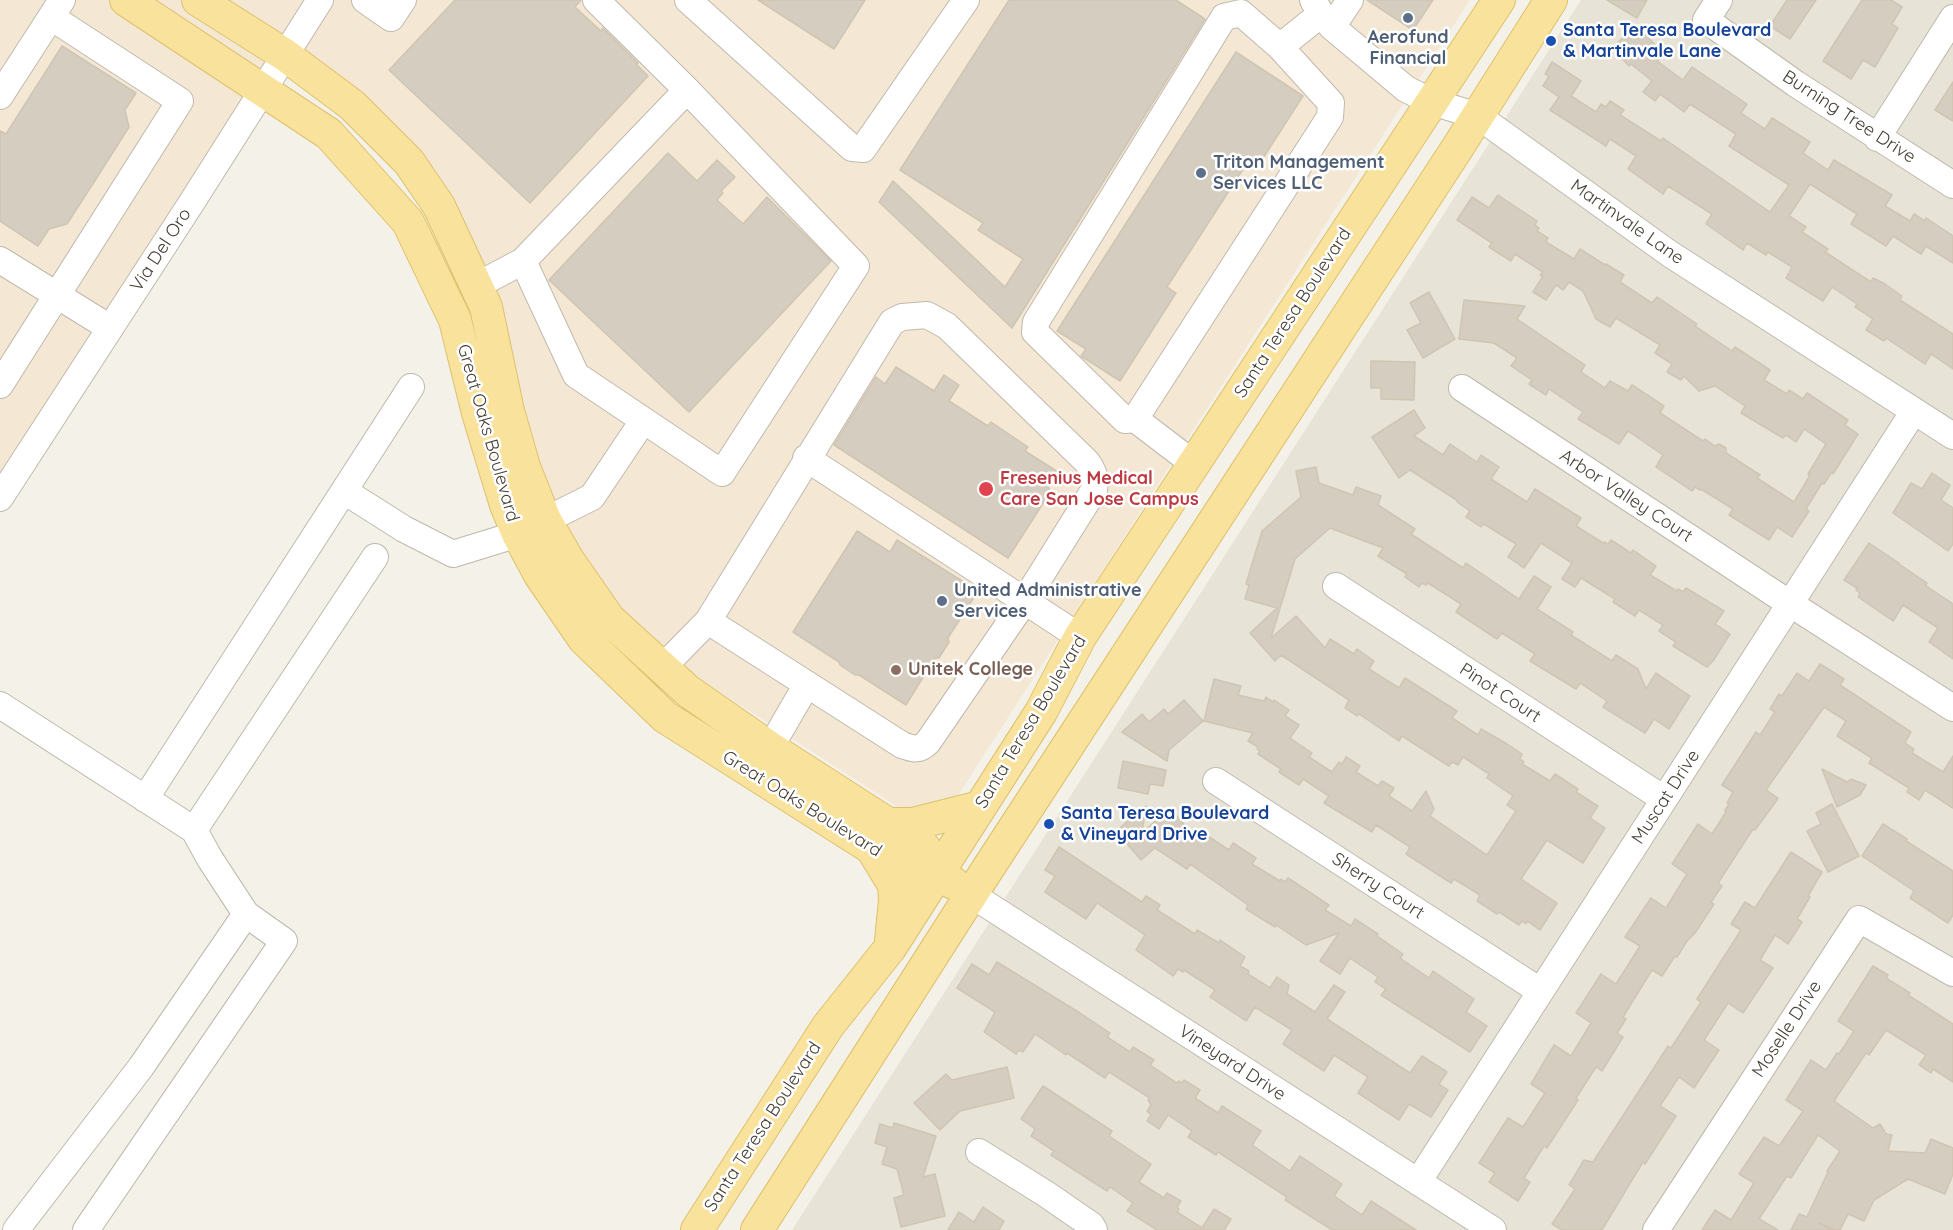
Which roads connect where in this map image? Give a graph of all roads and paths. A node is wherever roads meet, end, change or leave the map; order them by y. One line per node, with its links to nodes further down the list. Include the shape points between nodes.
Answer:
1 (126, 0): 18 (main road, Great Oaks Boulevard)
2 (198, 0): 17 (main road, Great Oaks Boulevard)
3 (320, 0): 17 (street, Via Del Oro)
4 (365, 0): 5 (street, via 391,18)
5 (403, 0)
6 (596, 0): 19 (street)
7 (688, 0): 8 (street, via 852,148 863,149)
8 (966, 0)
9 (1350, 0): 14 (street)
10 (1499, 0): 21 (main road, Santa Teresa Boulevard)
11 (1551, 0): 22 (main road)
12 (1719, 0): 23 (street, Burning Tree Drive, via 1706,20)
13 (57, 9): 20 (street); 28 (street, via 180,101)
14 (1322, 14): 16 (street); 21 (street, Martinvale Lane, via 1406,89)
15 (1953, 18): 23 (street)
16 (1280, 47): 34 (street, via 1331,103 1330,117); 34 (street, via 1241,13 1224,17 1036,322 1035,332 1125,420)
17 (285, 56): 18 (street, Via Del Oro); 27 (main road, Great Oaks Boulevard, via 352,105 409,162 438,206)
18 (264, 89): 29 (street, Via Del Oro); 41 (main road, Great Oaks Boulevard, via 329,134 408,222 455,320 506,505)
19 (687, 90): 26 (street); 35 (street, via 856,266 722,472)
20 (0, 96)
21 (1432, 102): 22 (street, Martinvale Lane); 38 (main road, Santa Teresa Boulevard)
22 (1478, 116): 33 (street, Martinvale Lane, via 1670,254); 60 (main road)
23 (1877, 138): 24 (street, Burning Tree Drive)
24 (1953, 185)
25 (0, 260): 28 (street)
26 (523, 261): 27 (street); 35 (street, via 576,375)
27 (476, 285): 41 (main road, Great Oaks Boulevard, via 486,307 524,467)
28 (57, 296): 29 (street); 30 (street)
29 (110, 328): 39 (street, Via Del Oro)
30 (0, 386)
31 (411, 387): 40 (street)
32 (1462, 388): 45 (street, Arbor Valley Court)
33 (1914, 411): 36 (street, Martinvale Lane); 45 (street, Muscat Drive)
34 (1135, 418): 38 (street)
35 (642, 421): 41 (street, via 592,497)
36 (1953, 436)
37 (807, 458): 44 (street); 44 (street, via 892,321 927,315 947,326 1087,462 1096,480 1094,490); 46 (street)
38 (1194, 464): 47 (main road, Santa Teresa Boulevard)
39 (1, 493)
40 (347, 493): 41 (street, via 370,489 425,523 432,543 453,554); 54 (street)
41 (532, 527): 48 (main road, Great Oaks Boulevard, via 568,560 609,619); 58 (main road, Great Oaks Boulevard, via 540,575 584,639 665,717)
42 (375, 557): 57 (street)
43 (1336, 586): 55 (street, Pinot Court)
44 (1024, 602): 47 (street); 49 (street, via 922,748 902,745)
45 (1790, 604): 51 (street, Arbor Valley Court); 55 (street, Muscat Drive)
46 (708, 621): 48 (street); 49 (street)
47 (1080, 637): 56 (main road, Santa Teresa Boulevard, via 1041,712)
48 (662, 668): 52 (main road, Great Oaks Boulevard, via 688,691)
49 (807, 684): 52 (street)
50 (0, 705): 54 (street)
51 (1953, 708)
52 (770, 748): 58 (main road, Great Oaks Boulevard)
53 (1216, 781): 64 (street, Sherry Court)
54 (145, 799): 57 (street)
55 (1664, 799): 64 (street, Muscat Drive)
56 (981, 807): 58 (main road); 59 (main road, Santa Teresa Boulevard)
57 (194, 830): 61 (street)
58 (881, 836): 59 (main road, Great Oaks Boulevard, via 909,872); 62 (main road, via 894,885)
59 (938, 873): 60 (main road, Great Oaks Boulevard); 62 (main road, Santa Teresa Boulevard)
60 (972, 895): 66 (street, Vineyard Drive); 70 (main road)
61 (246, 914): 67 (street, via 141,1067); 68 (street, via 284,941)
62 (890, 948): 69 (main road, Santa Teresa Boulevard, via 828,1026)
63 (1953, 973): 73 (street, Moselle Drive, via 1858,919)
64 (1540, 991): 66 (street, Muscat Drive)
65 (979, 1152): 71 (street)
66 (1418, 1182): 72 (street, Vineyard Drive)
67 (15, 1230)
68 (86, 1230)
69 (697, 1230)
70 (757, 1230)
71 (1094, 1230)
72 (1493, 1230)
73 (1656, 1230)

